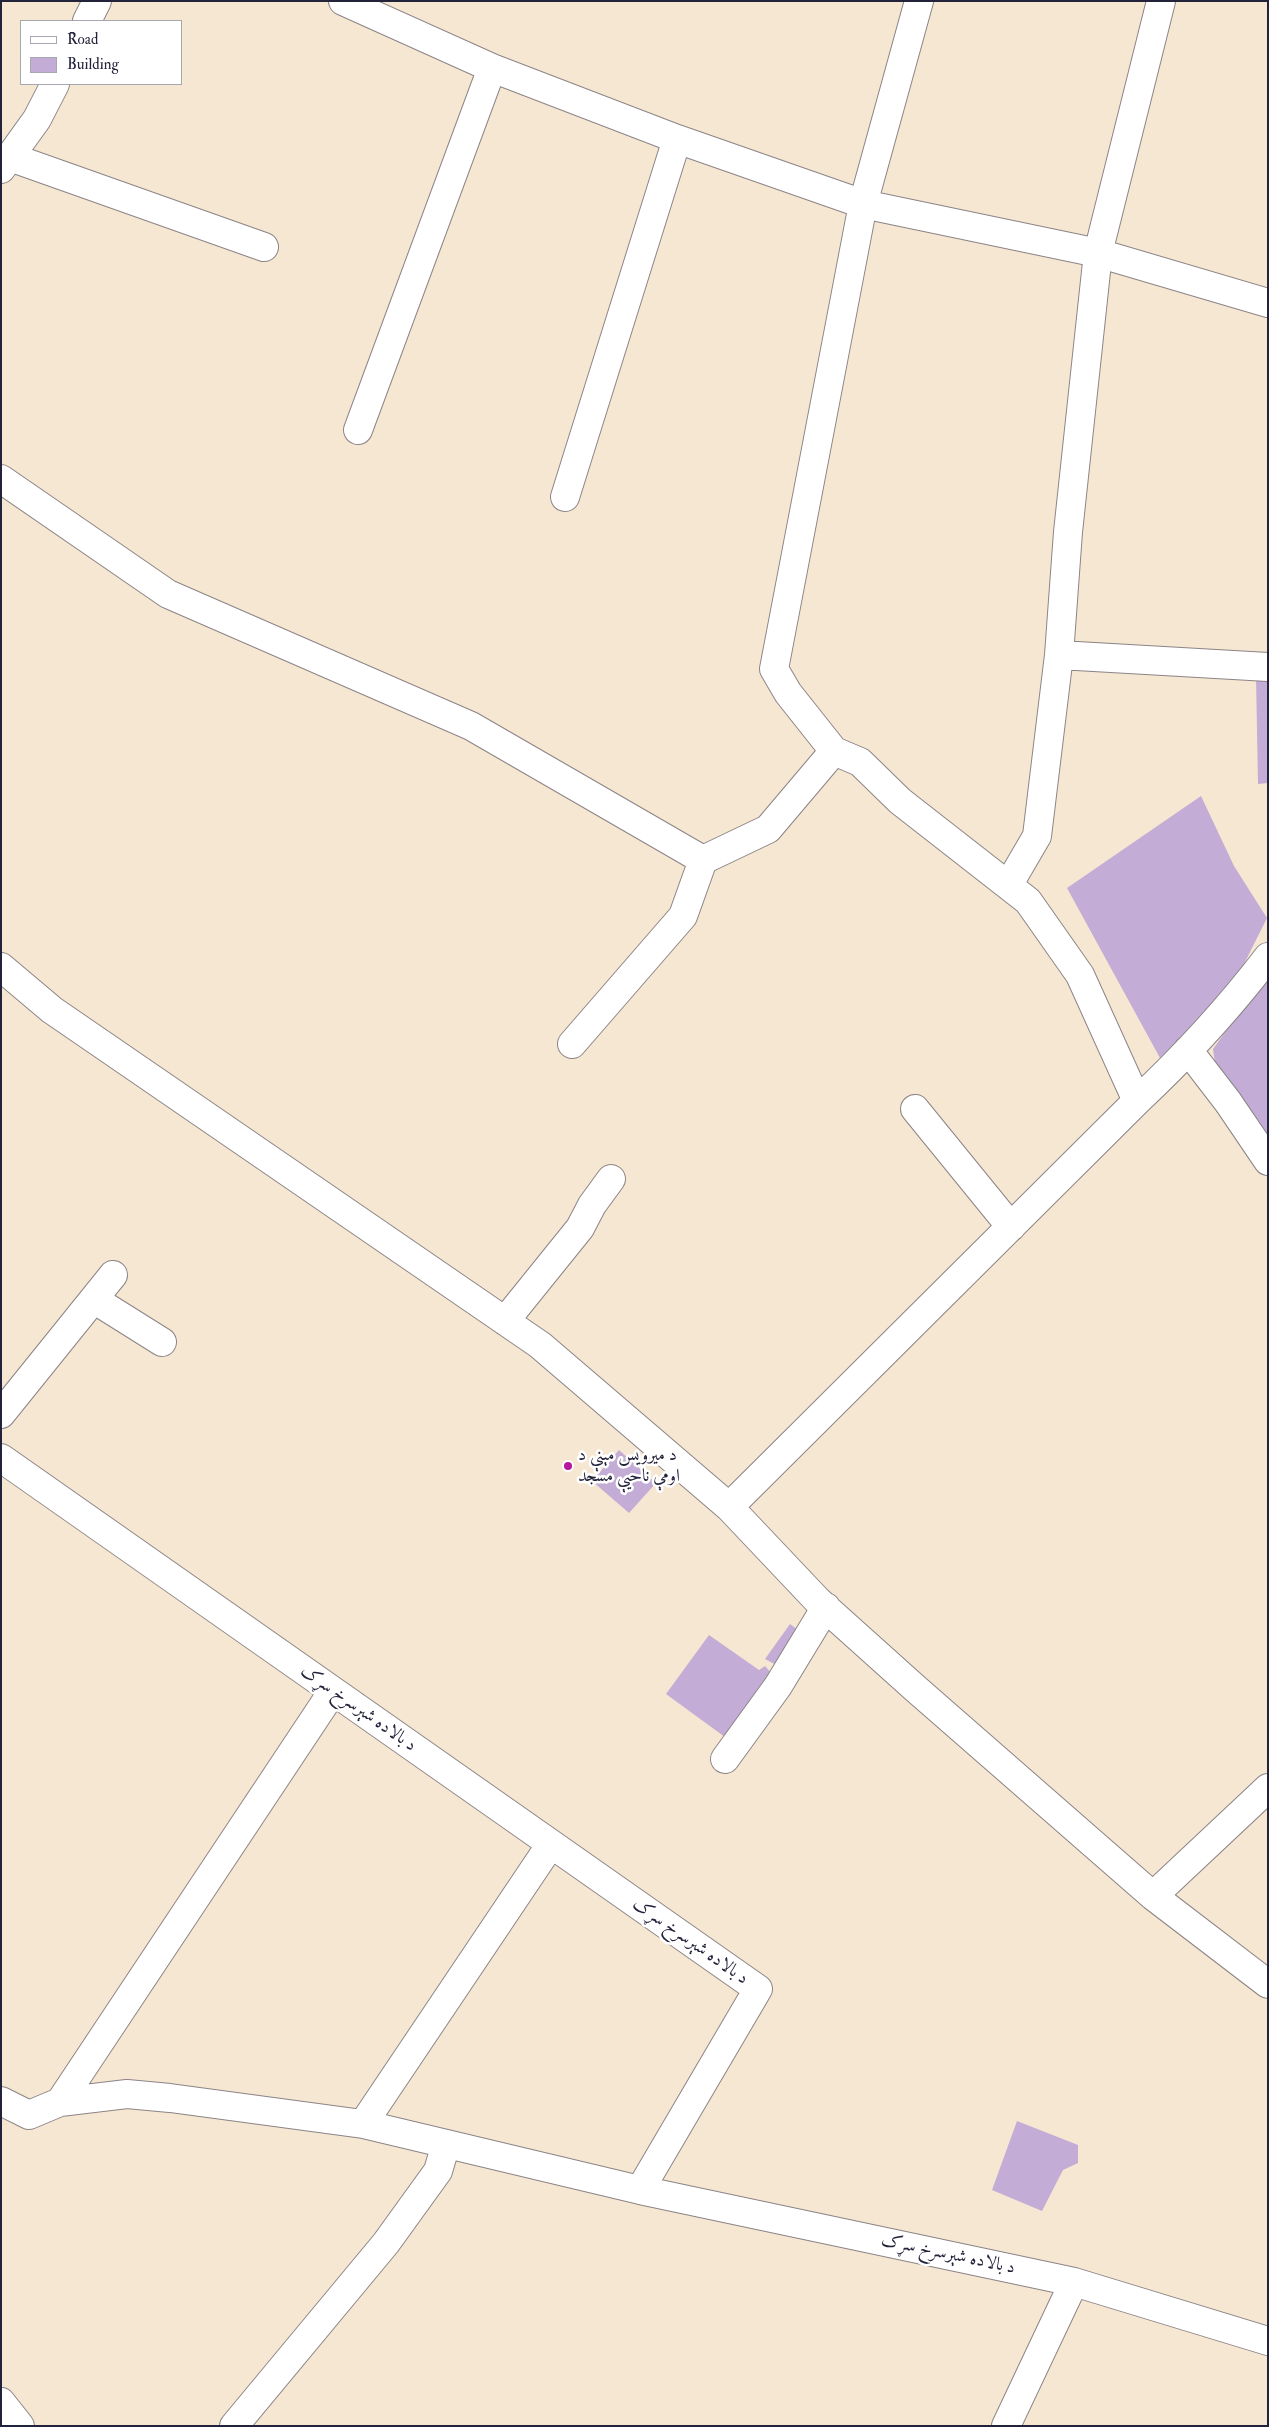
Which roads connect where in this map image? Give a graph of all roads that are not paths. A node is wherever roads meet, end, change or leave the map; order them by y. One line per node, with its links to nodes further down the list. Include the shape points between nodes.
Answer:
1 (97, 1): 5 (street)
2 (343, 1): 6 (street)
3 (919, 1): 10 (street)
4 (1161, 1): 12 (street)
5 (88, 20)
6 (492, 68): 8 (street); 14 (street)
7 (54, 85): 9 (street, via 37,119)
8 (677, 139): 10 (street); 16 (street)
9 (6, 163): 11 (street)
10 (863, 204): 12 (street); 19 (street, via 774,668 788,693)
11 (264, 246)
12 (1098, 253): 13 (street); 17 (street, via 1068,532)
13 (1268, 303)
14 (358, 430)
15 (1, 479): 20 (street, via 168,594 471,726)
16 (564, 497)
17 (1059, 655): 18 (street); 21 (street, via 1037,836)
18 (1268, 666)
19 (834, 750): 20 (street, via 768,829); 21 (street, via 860,762 900,801)
20 (704, 860): 24 (street, via 683,916)
21 (1009, 884): 26 (street, via 1028,901 1080,975)
22 (1268, 957): 25 (street)
23 (1, 967): 33 (street, via 52,1010)
24 (572, 1044)
25 (1188, 1050): 26 (street); 28 (street)
26 (1137, 1102): 30 (street)
27 (915, 1109): 30 (street)
28 (1268, 1161)
29 (611, 1179): 33 (street, via 580,1228)
30 (1011, 1227): 37 (street)
31 (113, 1275): 32 (street)
32 (95, 1300): 34 (street); 35 (street)
33 (505, 1320): 37 (street)
34 (162, 1342)
35 (1, 1414)
36 (1, 1458): 39 (street, د بالاده شېرسرخ سړک)
37 (729, 1507): 38 (street)
38 (826, 1607): 40 (street, via 778,1686); 43 (street)
39 (332, 1692): 42 (street, د بالاده شېرسرخ سړک); 46 (street)
40 (725, 1759)
41 (1268, 1788): 43 (street)
42 (551, 1844): 47 (street); 49 (street, د بالاده شېرسرخ سړک, via 758,1990)
43 (1153, 1896): 44 (street)
44 (1268, 1984)
45 (1, 2101): 46 (street, via 29,2115)
46 (60, 2102): 47 (street, via 126,2094)
47 (363, 2124): 48 (street)
48 (446, 2144): 49 (street); 54 (street, via 438,2171 386,2244)
49 (640, 2190): 50 (street, د بالاده شېرسرخ سړک)
50 (1074, 2282): 51 (street, د بالاده شېرسرخ سړک); 55 (street)
51 (1268, 2341)
52 (1, 2402): 53 (street)
53 (20, 2426)
54 (234, 2426)
55 (1006, 2426)

